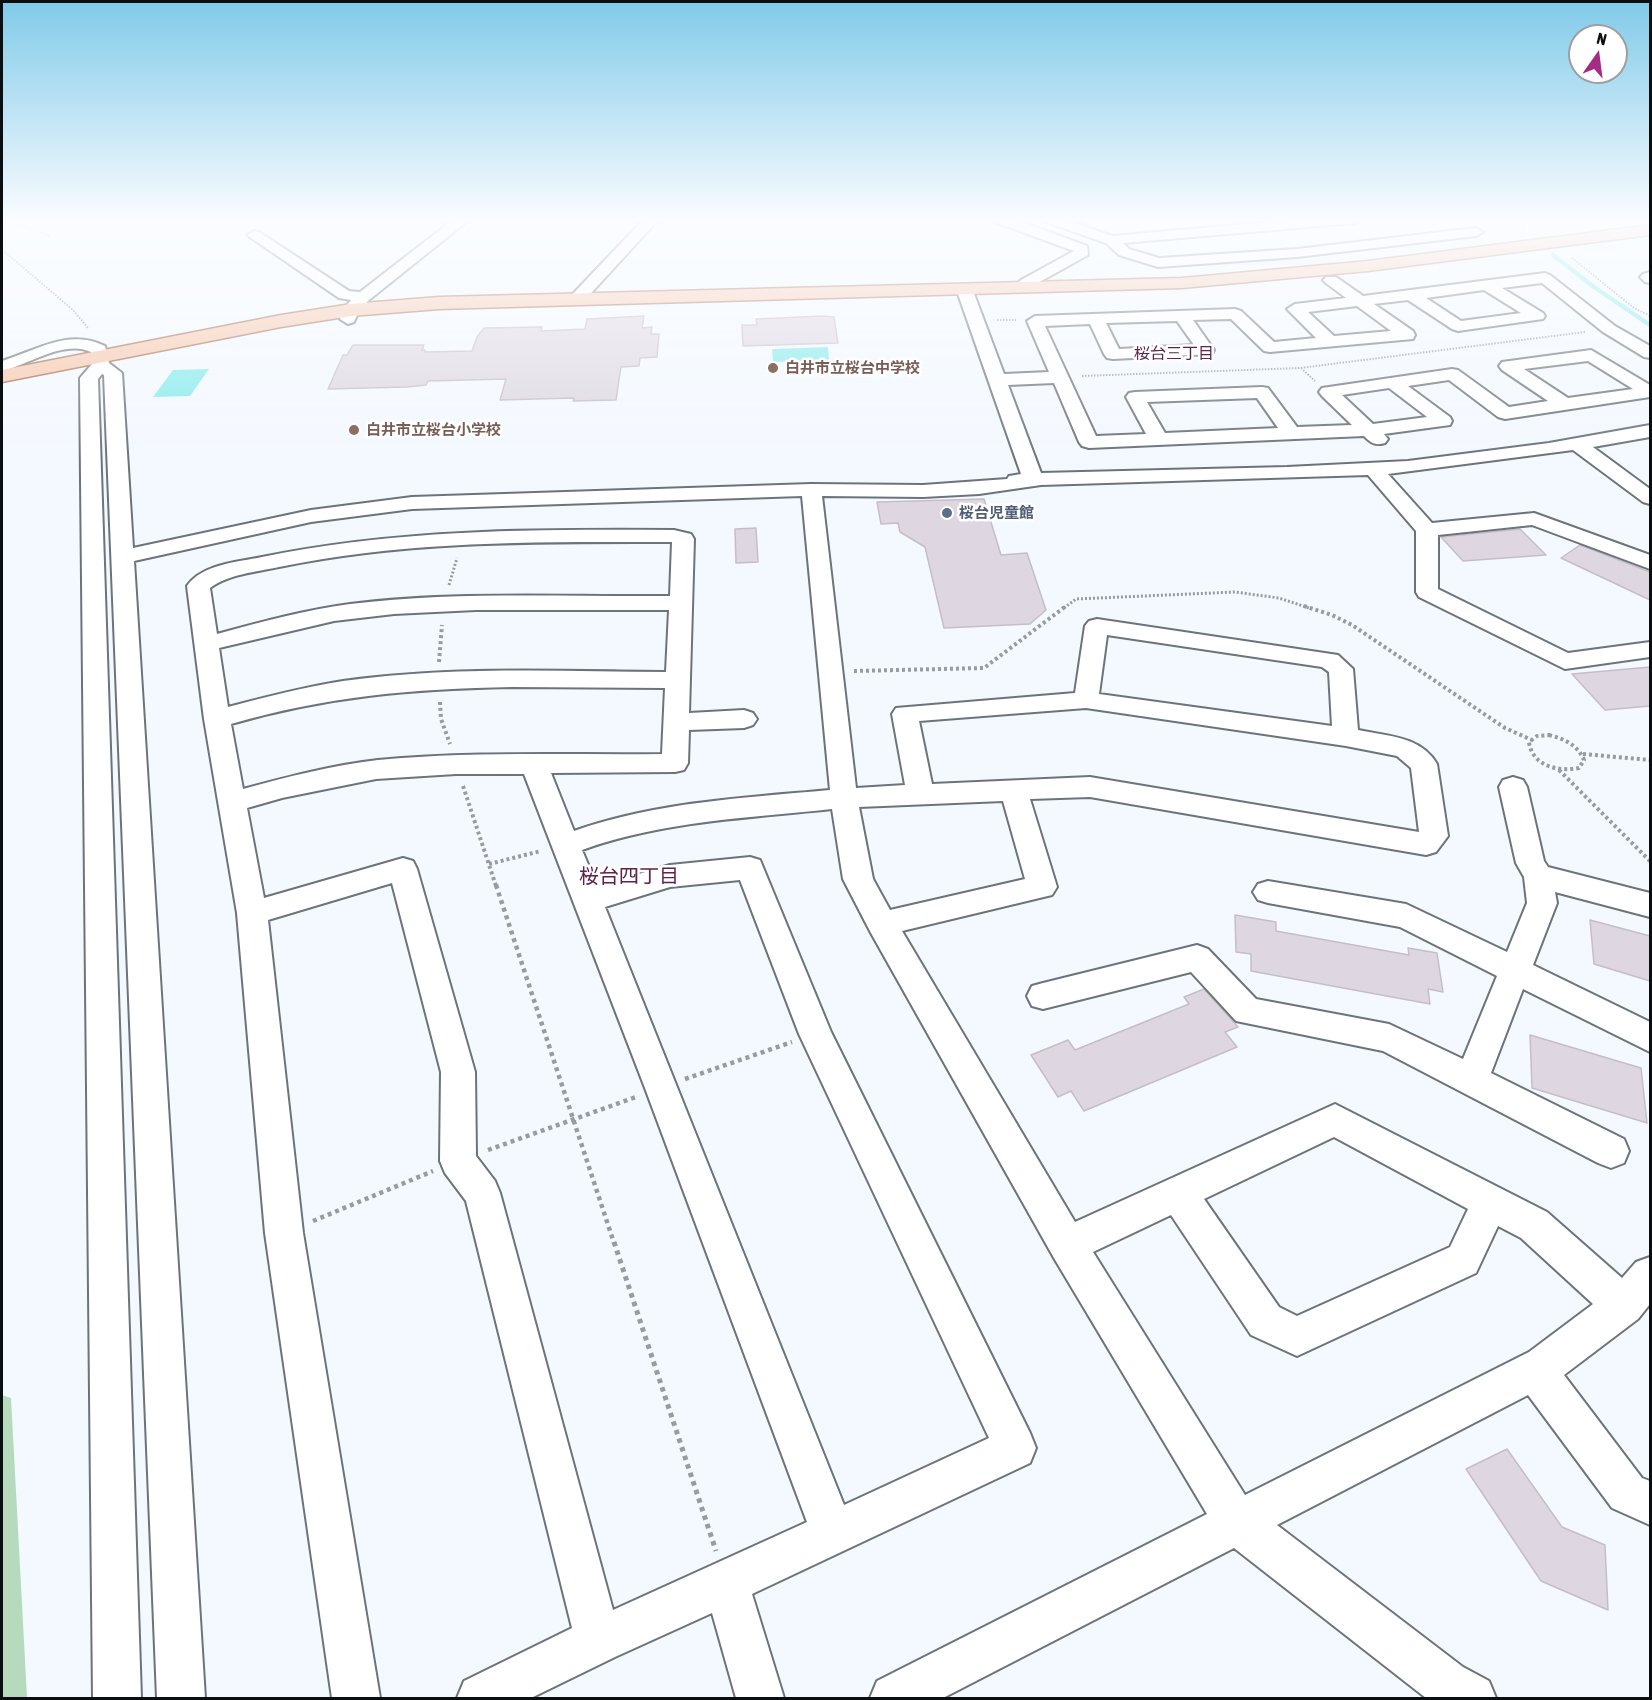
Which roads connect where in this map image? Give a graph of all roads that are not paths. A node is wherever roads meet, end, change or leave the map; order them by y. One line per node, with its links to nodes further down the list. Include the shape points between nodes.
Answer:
1 (347, 298): 13 (street)
2 (367, 298): 13 (street)
3 (706, 298): 11 (main road)
4 (887, 298): 13 (main road, via 633,309)
5 (967, 298): 22 (street)
6 (1356, 298): 12 (street)
7 (1383, 298): 12 (street)
8 (1416, 298): 9 (street, via 1458,326 1537,316)
9 (1508, 298)
10 (1571, 298): 17 (street, via 1609,329)
11 (576, 300): 13 (main road)
12 (1360, 301): 16 (street, via 1295,309); 16 (street, via 1407,335)
13 (354, 309): 18 (main road, via 296,327)
14 (1181, 315): 15 (street); 15 (street, via 1206,350 1113,354); 16 (street, via 1234,314 1270,348)
15 (1095, 318): 21 (street, via 1035,321)
16 (1330, 342)
17 (1650, 353)
18 (100, 357): 19 (street, via 86,344 67,344); 20 (main road); 24 (main road); 38 (street, via 113,373); 77 (street, via 89,378)
19 (2, 366)
20 (2, 376)
21 (1060, 377): 22 (street); 30 (street, via 1089,442)
22 (997, 380): 34 (street)
23 (1393, 383): 26 (street, via 1452,374 1505,413); 27 (street, via 1328,392); 27 (street, via 1443,421)
24 (2, 385)
25 (1650, 392): 26 (street); 26 (street, via 1591,355 1508,366)
26 (1564, 404)
27 (1369, 430): 29 (street); 32 (street)
28 (1650, 431): 31 (street)
29 (1292, 434): 30 (street); 30 (street, via 1262,392 1135,397)
30 (1159, 440)
31 (1577, 444): 32 (street); 36 (street)
32 (1407, 467): 33 (street)
33 (1372, 469): 34 (street); 37 (street)
34 (1034, 481): 35 (street, via 995,487)
35 (811, 490): 38 (street, via 412,503 311,516); 53 (street)
36 (1650, 498)
37 (1427, 530): 39 (street, via 1534,519); 42 (street, via 1427,592 1565,661)
38 (123, 557): 78 (street)
39 (1650, 562)
40 (681, 603): 41 (street, via 443,605 352,611); 41 (street, via 683,539 674,536 463,537 362,544 210,576 198,586); 43 (street)
41 (206, 644): 45 (street)
42 (1650, 650)
43 (679, 680): 45 (street, via 438,681 345,689); 47 (street)
44 (1086, 700): 48 (street); 48 (street, via 1097,626 1329,660 1341,669); 52 (street, via 905,714)
45 (217, 719): 54 (street)
46 (744, 719): 47 (street)
47 (678, 722): 49 (street, via 675,763)
48 (1346, 737): 51 (street, via 1405,748 1424,764 1434,836 1426,844 1090,787)
49 (534, 765): 54 (street, via 376,770); 55 (street)
50 (1513, 787): 56 (street, via 1530,863)
51 (1013, 789): 52 (street); 61 (street, via 1042,887)
52 (920, 794): 53 (street)
53 (844, 798): 55 (street, via 676,815 615,827); 61 (street, via 858,879)
54 (233, 802): 60 (street)
55 (565, 845): 58 (street)
56 (1538, 876): 59 (street); 62 (street, via 1542,903)
57 (1268, 892): 62 (street, via 1406,916)
58 (586, 901): 74 (street); 74 (street, via 670,876 750,868 815,1034 1015,1448)
59 (1650, 905)
60 (252, 914): 76 (street, via 403,868 458,1072 458,1161 482,1193); 79 (street, via 284,1233)
61 (882, 924): 69 (street)
62 (1516, 970): 64 (street); 65 (street)
63 (1043, 996): 65 (street, via 1197,957 1247,1011 1389,1038)
64 (1650, 1038)
65 (1471, 1080): 66 (street)
66 (1611, 1151)
67 (1178, 1193): 68 (street, via 1335,1120); 68 (street, via 1265,1321 1297,1336 1463,1260); 69 (street)
68 (1490, 1202): 70 (street)
69 (1067, 1245): 73 (street)
70 (1637, 1290): 71 (street)
71 (1534, 1370): 72 (street, via 1627,1493); 73 (street)
72 (1650, 1503)
73 (1236, 1521): 82 (street); 83 (street, via 1446,1684)
74 (833, 1533): 75 (street)
75 (726, 1583): 76 (street); 81 (street)
76 (598, 1640): 80 (street)
77 (117, 1698)
78 (181, 1698)
79 (356, 1698)
80 (481, 1698)
81 (760, 1698)
82 (894, 1698)
83 (1472, 1698)

